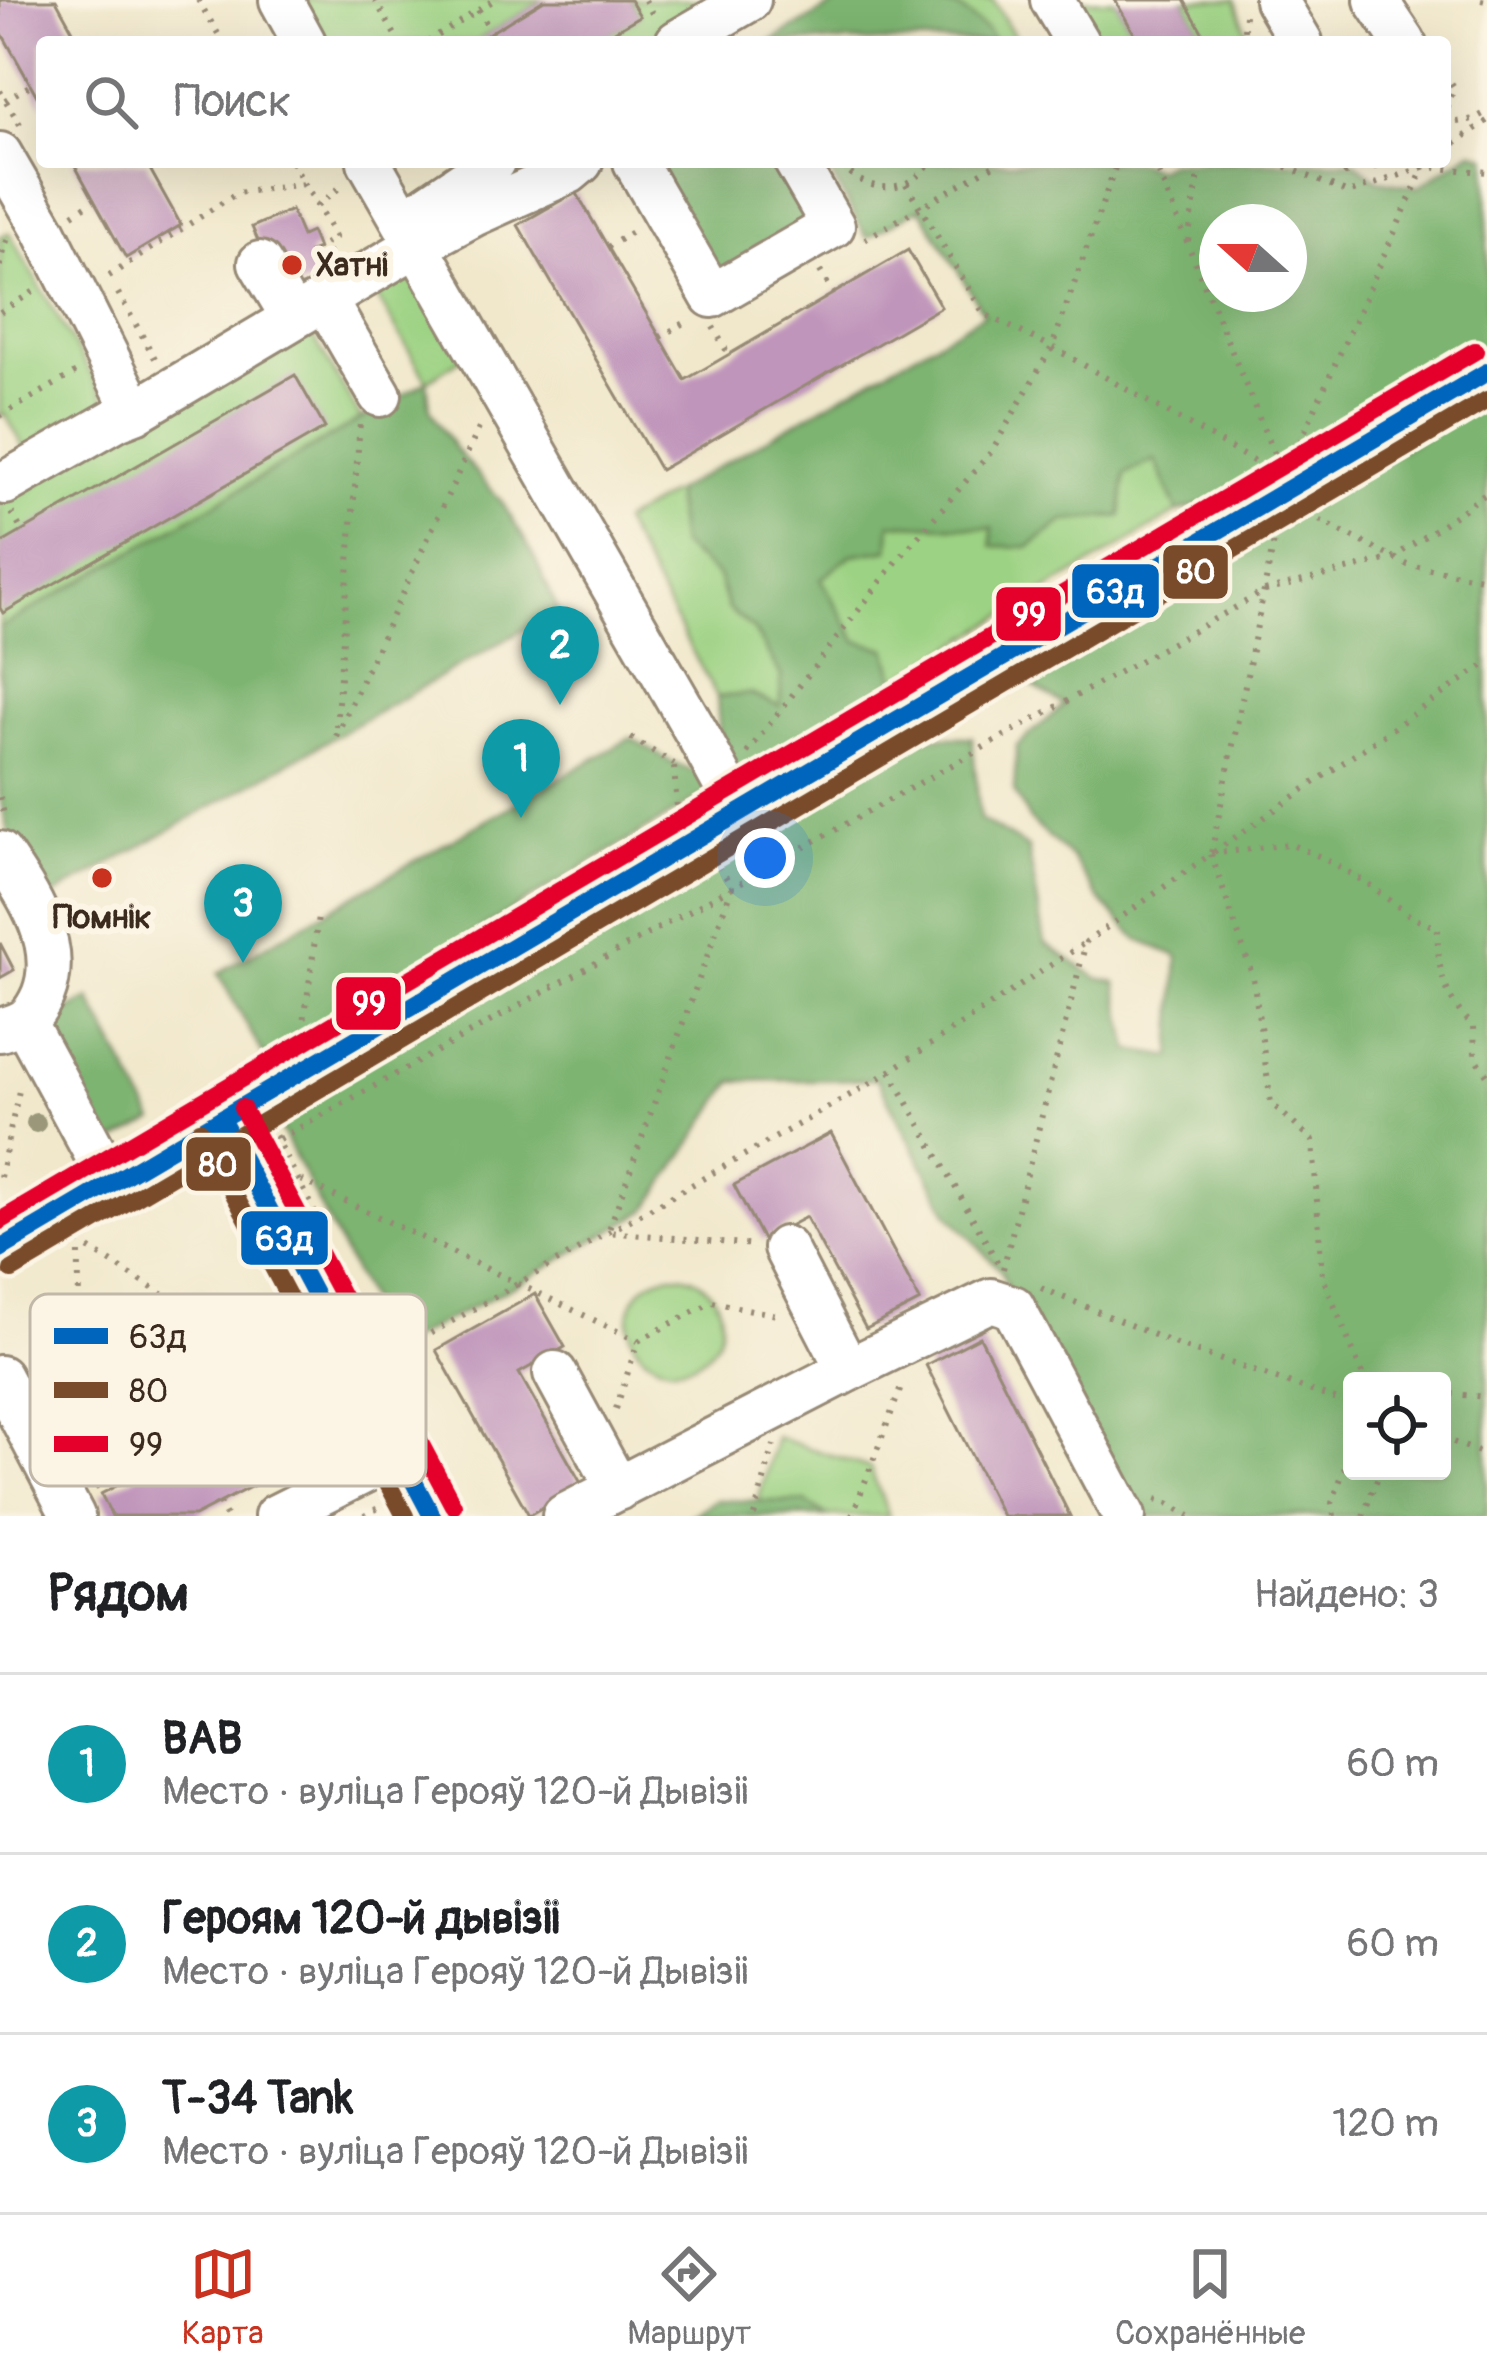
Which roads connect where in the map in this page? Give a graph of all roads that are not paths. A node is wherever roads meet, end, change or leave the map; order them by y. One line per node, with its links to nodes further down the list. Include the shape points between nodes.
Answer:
1 (281, 0): 6 (street)
2 (749, 0): 7 (street)
3 (1052, 0): 8 (street)
4 (1276, 0): 9 (street)
5 (1376, 0): 10 (street)
6 (301, 36)
7 (687, 36)
8 (1073, 36)
9 (1297, 36)
10 (1400, 36)
11 (0, 154): 22 (street)
12 (372, 168): 17 (street)
13 (486, 168): 17 (street)
14 (574, 168): 17 (street)
15 (638, 168): 16 (street, via 712,296 833,226)
16 (799, 168)
17 (410, 234): 19 (street); 24 (street)
18 (260, 263): 19 (street)
19 (309, 309): 21 (street); 22 (street)
20 (1487, 372): 24 (street)
21 (370, 406)
22 (135, 412): 23 (street)
23 (5, 483)
24 (732, 798): 27 (street)
25 (0, 853): 26 (street, via 49,953 36,1010)
26 (12, 1026): 28 (street)
27 (221, 1119): 28 (street); 31 (street)
28 (112, 1184): 30 (street)
29 (785, 1248): 32 (street)
30 (0, 1249)
31 (329, 1294)
32 (848, 1370): 38 (street); 42 (street, via 1019,1294)
33 (555, 1372): 38 (street)
34 (0, 1377): 35 (street)
35 (30, 1434)
36 (336, 1486): 40 (street)
37 (417, 1486): 41 (street)
38 (617, 1489): 39 (street)
39 (574, 1514)
40 (276, 1516)
41 (432, 1516)
42 (1124, 1516)

